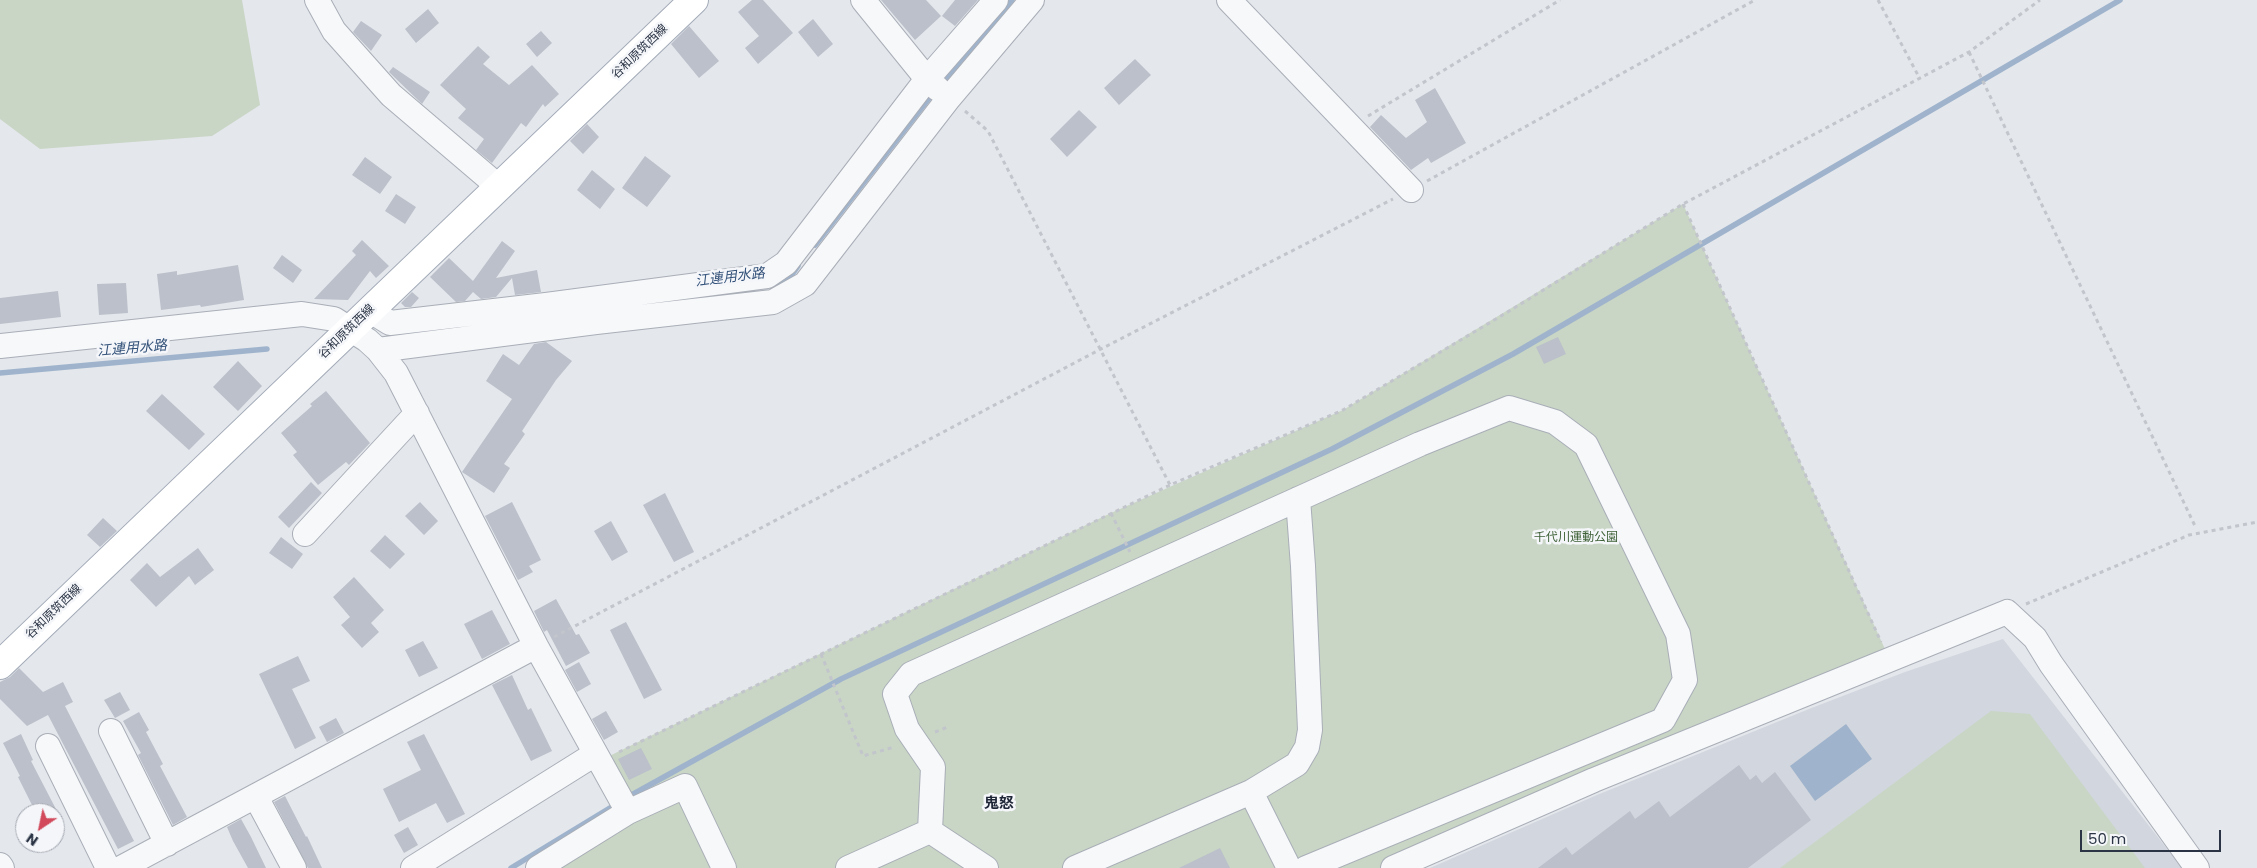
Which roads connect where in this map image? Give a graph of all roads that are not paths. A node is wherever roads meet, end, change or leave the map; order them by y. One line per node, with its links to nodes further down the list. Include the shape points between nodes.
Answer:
1 (317, 0): 9 (street, via 334,31 391,95)
2 (863, 0): 7 (street)
3 (996, 0): 7 (street)
4 (1032, 0): 8 (street)
5 (1229, 0): 10 (street)
6 (684, 4): 9 (main road, 谷和原筑西線)
7 (927, 80): 8 (street); 11 (street, via 786,263)
8 (949, 98): 11 (street, via 805,284 773,302)
9 (499, 187): 12 (main road, 谷和原筑西線)
10 (1411, 190)
11 (747, 289): 12 (street, via 546,305 390,323); 14 (street)
12 (360, 319): 13 (street, via 302,314); 14 (street); 19 (main road, 谷和原筑西線)
13 (0, 346)
14 (378, 350): 15 (street, via 396,374)
15 (417, 413): 17 (street); 18 (street)
16 (1298, 499): 23 (street, via 1310,730 1307,747 1297,764); 26 (street, via 911,674 894,694 907,729 933,767); 38 (street, via 1509,408 1555,422 1586,444 1678,634 1685,680 1662,720)
17 (305, 534)
18 (536, 646): 22 (street); 24 (street)
19 (0, 665)
20 (111, 731): 27 (street)
21 (48, 746): 28 (street)
22 (597, 757): 25 (street); 31 (street)
23 (1251, 792): 36 (street); 37 (street)
24 (256, 797): 27 (street); 30 (street)
25 (628, 812): 32 (street); 33 (street, via 685,786)
26 (930, 831): 34 (street); 35 (street)
27 (167, 844): 29 (street)
28 (108, 868)
29 (121, 868)
30 (294, 868)
31 (413, 868)
32 (538, 868)
33 (724, 868)
34 (848, 868)
35 (986, 868)
36 (1075, 868)
37 (1289, 868)
38 (1306, 868)
39 (1393, 868): 40 (street, via 1594,780 2008,612 2035,638)
40 (2197, 868)

